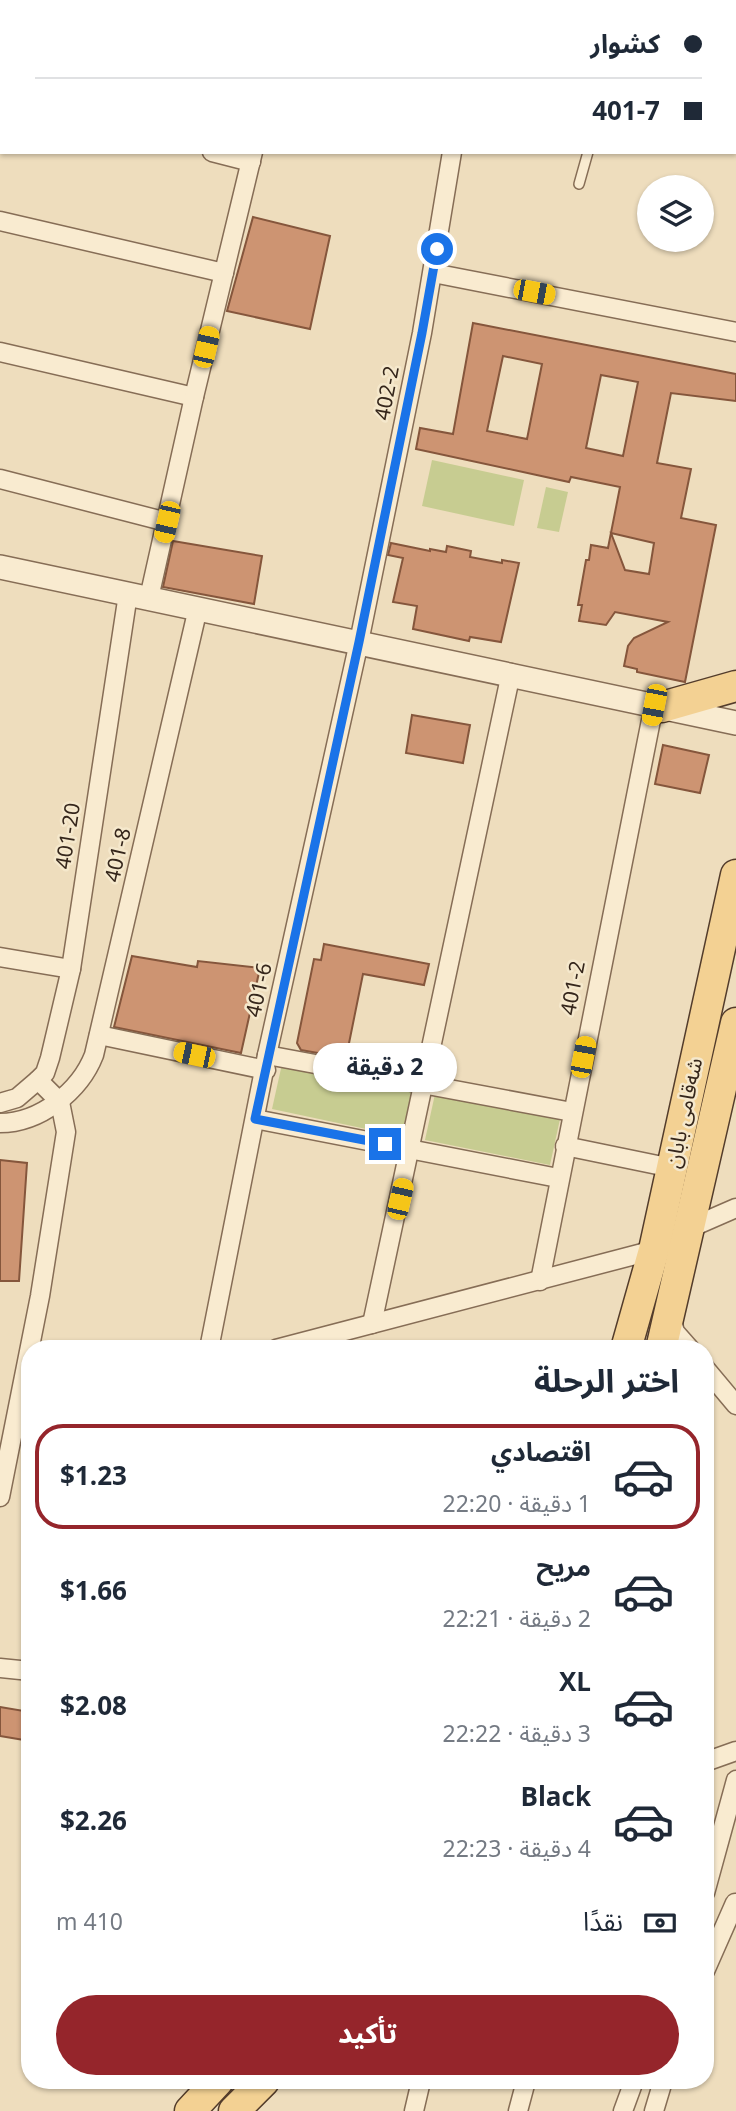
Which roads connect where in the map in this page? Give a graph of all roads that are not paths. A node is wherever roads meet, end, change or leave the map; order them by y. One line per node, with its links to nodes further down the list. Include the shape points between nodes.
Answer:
1 (228, 154): 4 (street)
2 (453, 154): 8 (street, 402-2)
3 (588, 154): 5 (lane)
4 (252, 157): 7 (street, 401-20)
5 (579, 184)
6 (0, 221): 7 (street)
7 (224, 273): 11 (street, 401-20)
8 (433, 273): 9 (street); 17 (street, 402-2)
9 (736, 332)
10 (0, 352): 11 (street)
11 (194, 397): 13 (street, 401-20)
12 (0, 479): 13 (street)
13 (167, 522): 15 (street, 401-20)
14 (0, 567): 15 (street)
15 (139, 596): 16 (street); 24 (street, 401-20)
16 (198, 608): 17 (street); 26 (street, 401-8)
17 (359, 642): 18 (street); 28 (street, 401-6)
18 (511, 673): 20 (street); 30 (street)
19 (736, 686): 20 (main road)
20 (658, 706): 21 (street); 33 (street, 401-2)
21 (736, 723)
22 (736, 875): 38 (main road, شەقامی بابان)
23 (0, 957): 24 (street)
24 (71, 969): 29 (street, 401-20, via 50,1058)
25 (736, 1023): 27 (main road, شەقامی بابان)
26 (99, 1035): 28 (street); 31 (street, 401-8, via 90,1067)
27 (733, 1055): 41 (main road, شەقامی بابان)
28 (267, 1063): 30 (street); 34 (street, 401-6)
29 (38, 1080): 31 (street); 32 (street, via 17,1098)
30 (424, 1084): 33 (street); 37 (street)
31 (60, 1102): 35 (street); 46 (street, via 66,1132)
32 (0, 1103)
33 (572, 1112): 36 (street, 401-2)
34 (255, 1119): 37 (street); 47 (street, 401-6)
35 (0, 1123)
36 (565, 1146): 38 (street); 39 (street, 401-2)
37 (411, 1149): 39 (street); 45 (street)
38 (672, 1168): 42 (main road, شەقامی بابان)
39 (558, 1178): 43 (street, 401-2)
40 (736, 1208): 41 (street)
41 (690, 1228): 44 (main road, شەقامی بابان)
42 (654, 1250): 43 (street); 49 (main road, شەقامی بابان)
43 (540, 1281): 45 (street)
44 (670, 1313): 50 (main road, شەقامی بابان); 51 (street)
45 (372, 1324): 48 (street)
46 (34, 1340)
47 (211, 1340)
48 (311, 1340)
49 (629, 1340)
50 (663, 1340)
51 (682, 1340)
52 (714, 1378): 53 (street)
53 (736, 1405)
54 (21, 1426): 55 (street)
55 (0, 1497)
56 (0, 1668): 57 (street)
57 (21, 1670)
58 (736, 1751): 59 (street)
59 (714, 1759)
60 (736, 1780): 61 (street)
61 (730, 1816): 62 (street)
62 (714, 1844)
63 (714, 1896): 64 (street)
64 (736, 1903): 65 (street)
65 (714, 1951)
66 (211, 2089): 72 (main road)
67 (256, 2089): 73 (main road)
68 (419, 2089): 74 (street)
69 (524, 2089): 75 (street)
70 (631, 2089): 76 (street)
71 (661, 2089): 77 (street)
72 (190, 2111)
73 (234, 2111)
74 (414, 2111)
75 (518, 2111)
76 (623, 2111)
77 (654, 2111)

